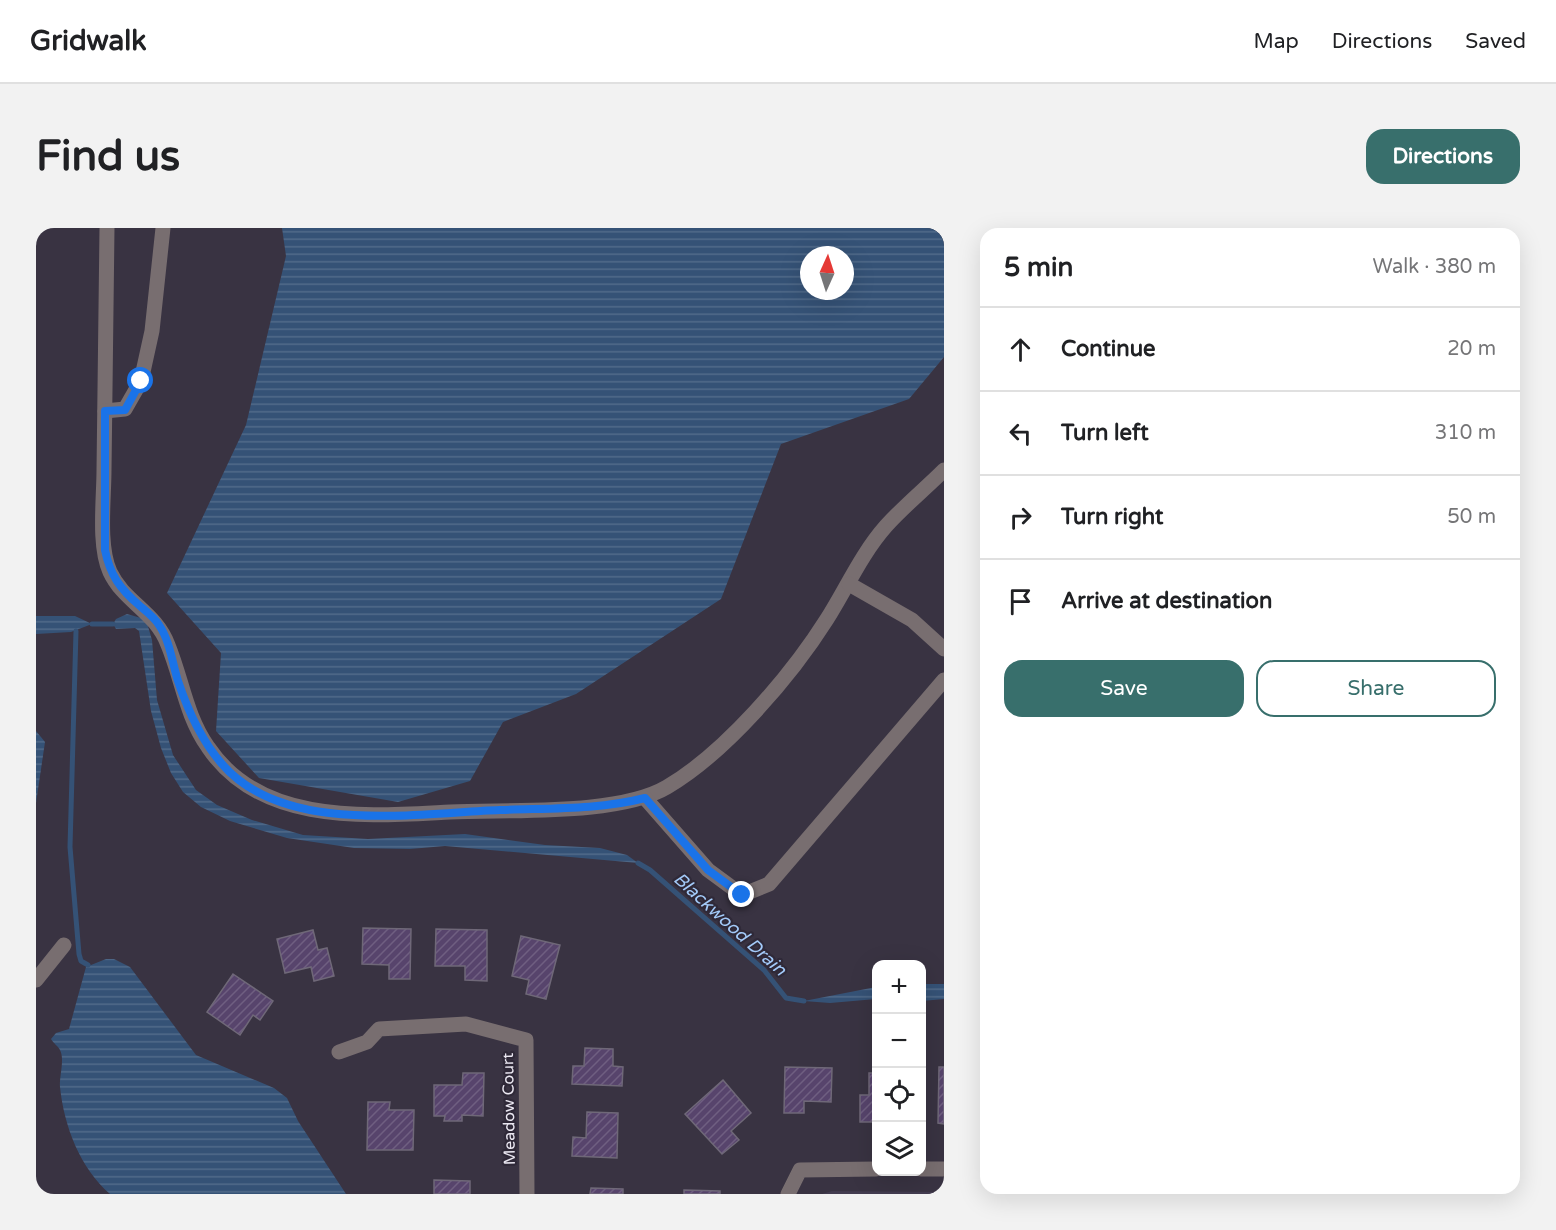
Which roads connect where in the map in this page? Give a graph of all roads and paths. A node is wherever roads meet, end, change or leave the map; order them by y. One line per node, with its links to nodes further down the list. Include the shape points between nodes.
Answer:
1 (107, 228): 3 (street)
2 (163, 228): 3 (street, via 152,331 141,381 125,410)
3 (105, 411): 8 (street, via 105,550 109,571 122,591 159,624 190,715 207,746 245,785 300,807 347,815 570,807)
4 (944, 470): 5 (street, via 885,527)
5 (849, 584): 6 (street, via 912,620); 8 (street, via 808,649 750,717 697,766)
6 (944, 649)
7 (944, 680): 8 (street, via 769,884 742,895 708,870)
8 (645, 798)
9 (64, 945): 10 (street)
10 (36, 980)
11 (339, 1052): 15 (street, Meadow Court, via 367,1042 379,1029 466,1023 526,1040)
12 (944, 1168): 14 (street)
13 (872, 1169): 16 (street, via 800,1170)
14 (926, 1169)
15 (527, 1194)
16 (788, 1194)

